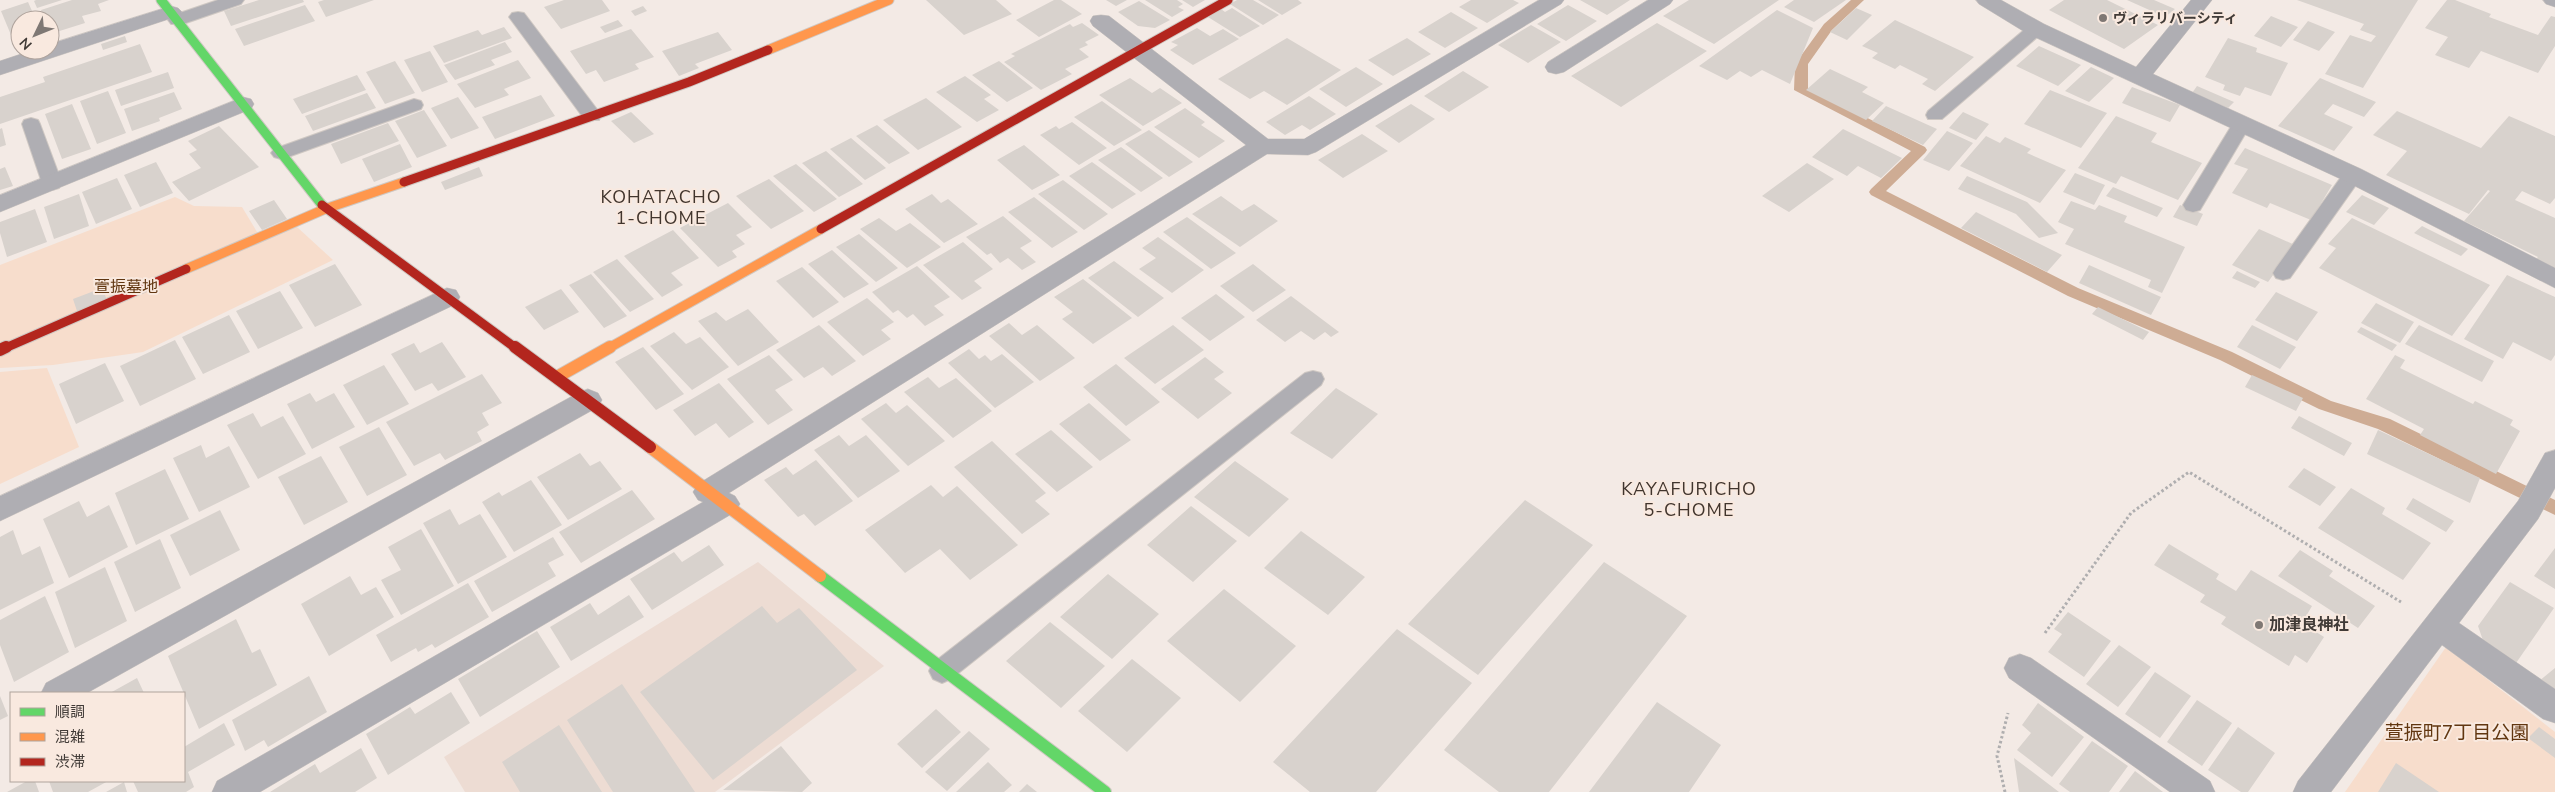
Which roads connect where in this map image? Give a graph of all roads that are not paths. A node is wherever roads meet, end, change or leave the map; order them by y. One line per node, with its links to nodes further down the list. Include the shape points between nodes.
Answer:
1 (235, 0): 8 (lane)
2 (889, 0): 19 (street, via 689,82)
3 (1228, 0): 12 (street)
4 (1554, 0): 22 (street, via 1308,147)
5 (1664, 0): 13 (street)
6 (1986, 0): 11 (street)
7 (2202, 0): 15 (street)
8 (169, 11): 14 (street); 16 (street)
9 (518, 17): 19 (lane)
10 (1101, 21): 12 (street)
11 (2036, 29): 15 (street); 18 (lane)
12 (1139, 50): 22 (street); 33 (street)
13 (1556, 67)
14 (0, 68)
15 (2140, 76): 21 (street)
16 (243, 104): 23 (street); 25 (street)
17 (414, 105): 23 (lane)
18 (1935, 115)
19 (592, 116): 28 (street)
20 (31, 124): 25 (lane)
21 (2242, 124): 24 (street); 27 (lane)
22 (1262, 146): 37 (street)
23 (282, 153): 28 (street)
24 (2354, 175): 29 (lane); 30 (street)
25 (52, 183): 26 (street)
26 (0, 204)
27 (2193, 205)
28 (326, 210): 31 (street); 32 (street)
29 (2283, 273)
30 (2555, 279)
31 (447, 297): 33 (street); 38 (street)
32 (0, 350)
33 (557, 377): 35 (street)
34 (1313, 379): 41 (lane)
35 (588, 400): 37 (street); 42 (street)
36 (2555, 461): 39 (street, via 2534,498)
37 (716, 498): 41 (street); 44 (street)
38 (0, 508)
39 (2438, 625): 43 (street); 47 (street)
40 (2020, 668): 46 (street)
41 (942, 671): 45 (street)
42 (59, 692)
43 (2555, 708)
44 (229, 792)
45 (1105, 792)
46 (2198, 792)
47 (2310, 792)

